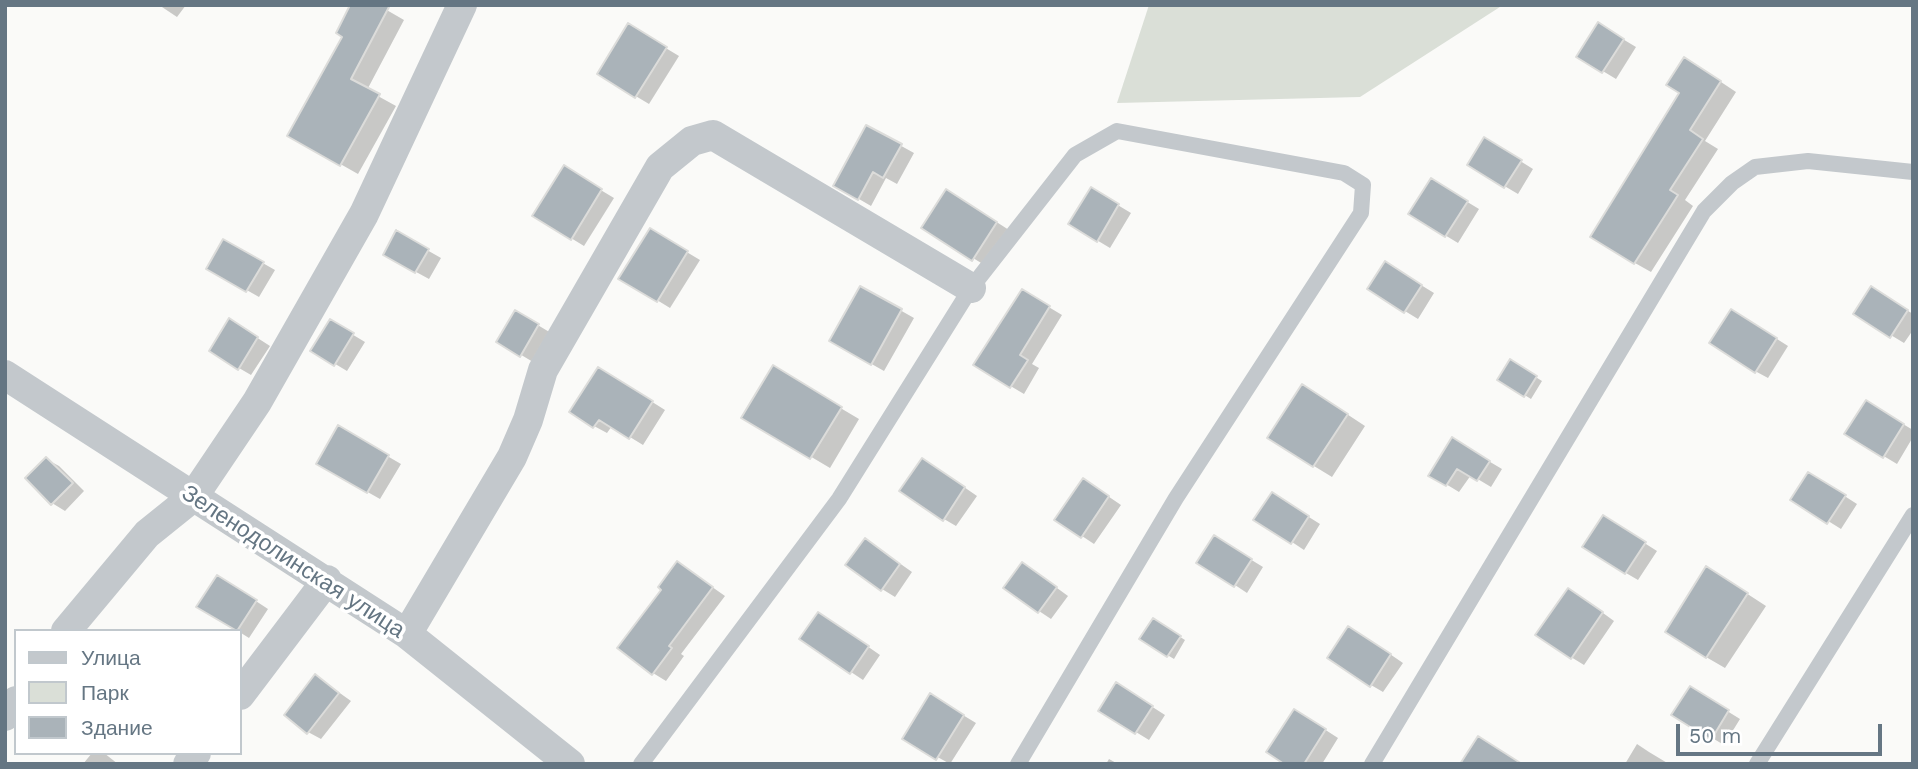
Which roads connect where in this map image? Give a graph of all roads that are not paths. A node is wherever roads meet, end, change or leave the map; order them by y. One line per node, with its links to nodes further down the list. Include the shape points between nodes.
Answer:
1 (462, 5): 5 (street, via 364,214 257,402)
2 (1913, 172): 14 (lane, via 1808,161 1755,167 1704,211)
3 (971, 288): 9 (street, via 713,135 692,141 660,167 550,358 512,457); 12 (lane, via 839,499); 13 (lane, via 1075,155 1117,131 1344,173 1363,185 1361,214 1176,498)
4 (5, 375): 5 (street, Зеленодолинская улица)
5 (193, 497): 7 (street, Зеленодолинская улица); 8 (street, via 147,534)
6 (1913, 514): 15 (lane)
7 (327, 580): 9 (street, Зеленодолинская улица); 10 (street)
8 (68, 629)
9 (407, 634): 11 (street, Зеленодолинская улица)
10 (242, 692)
11 (570, 764)
12 (641, 764)
13 (1018, 764)
14 (1372, 764)
15 (1757, 764)

